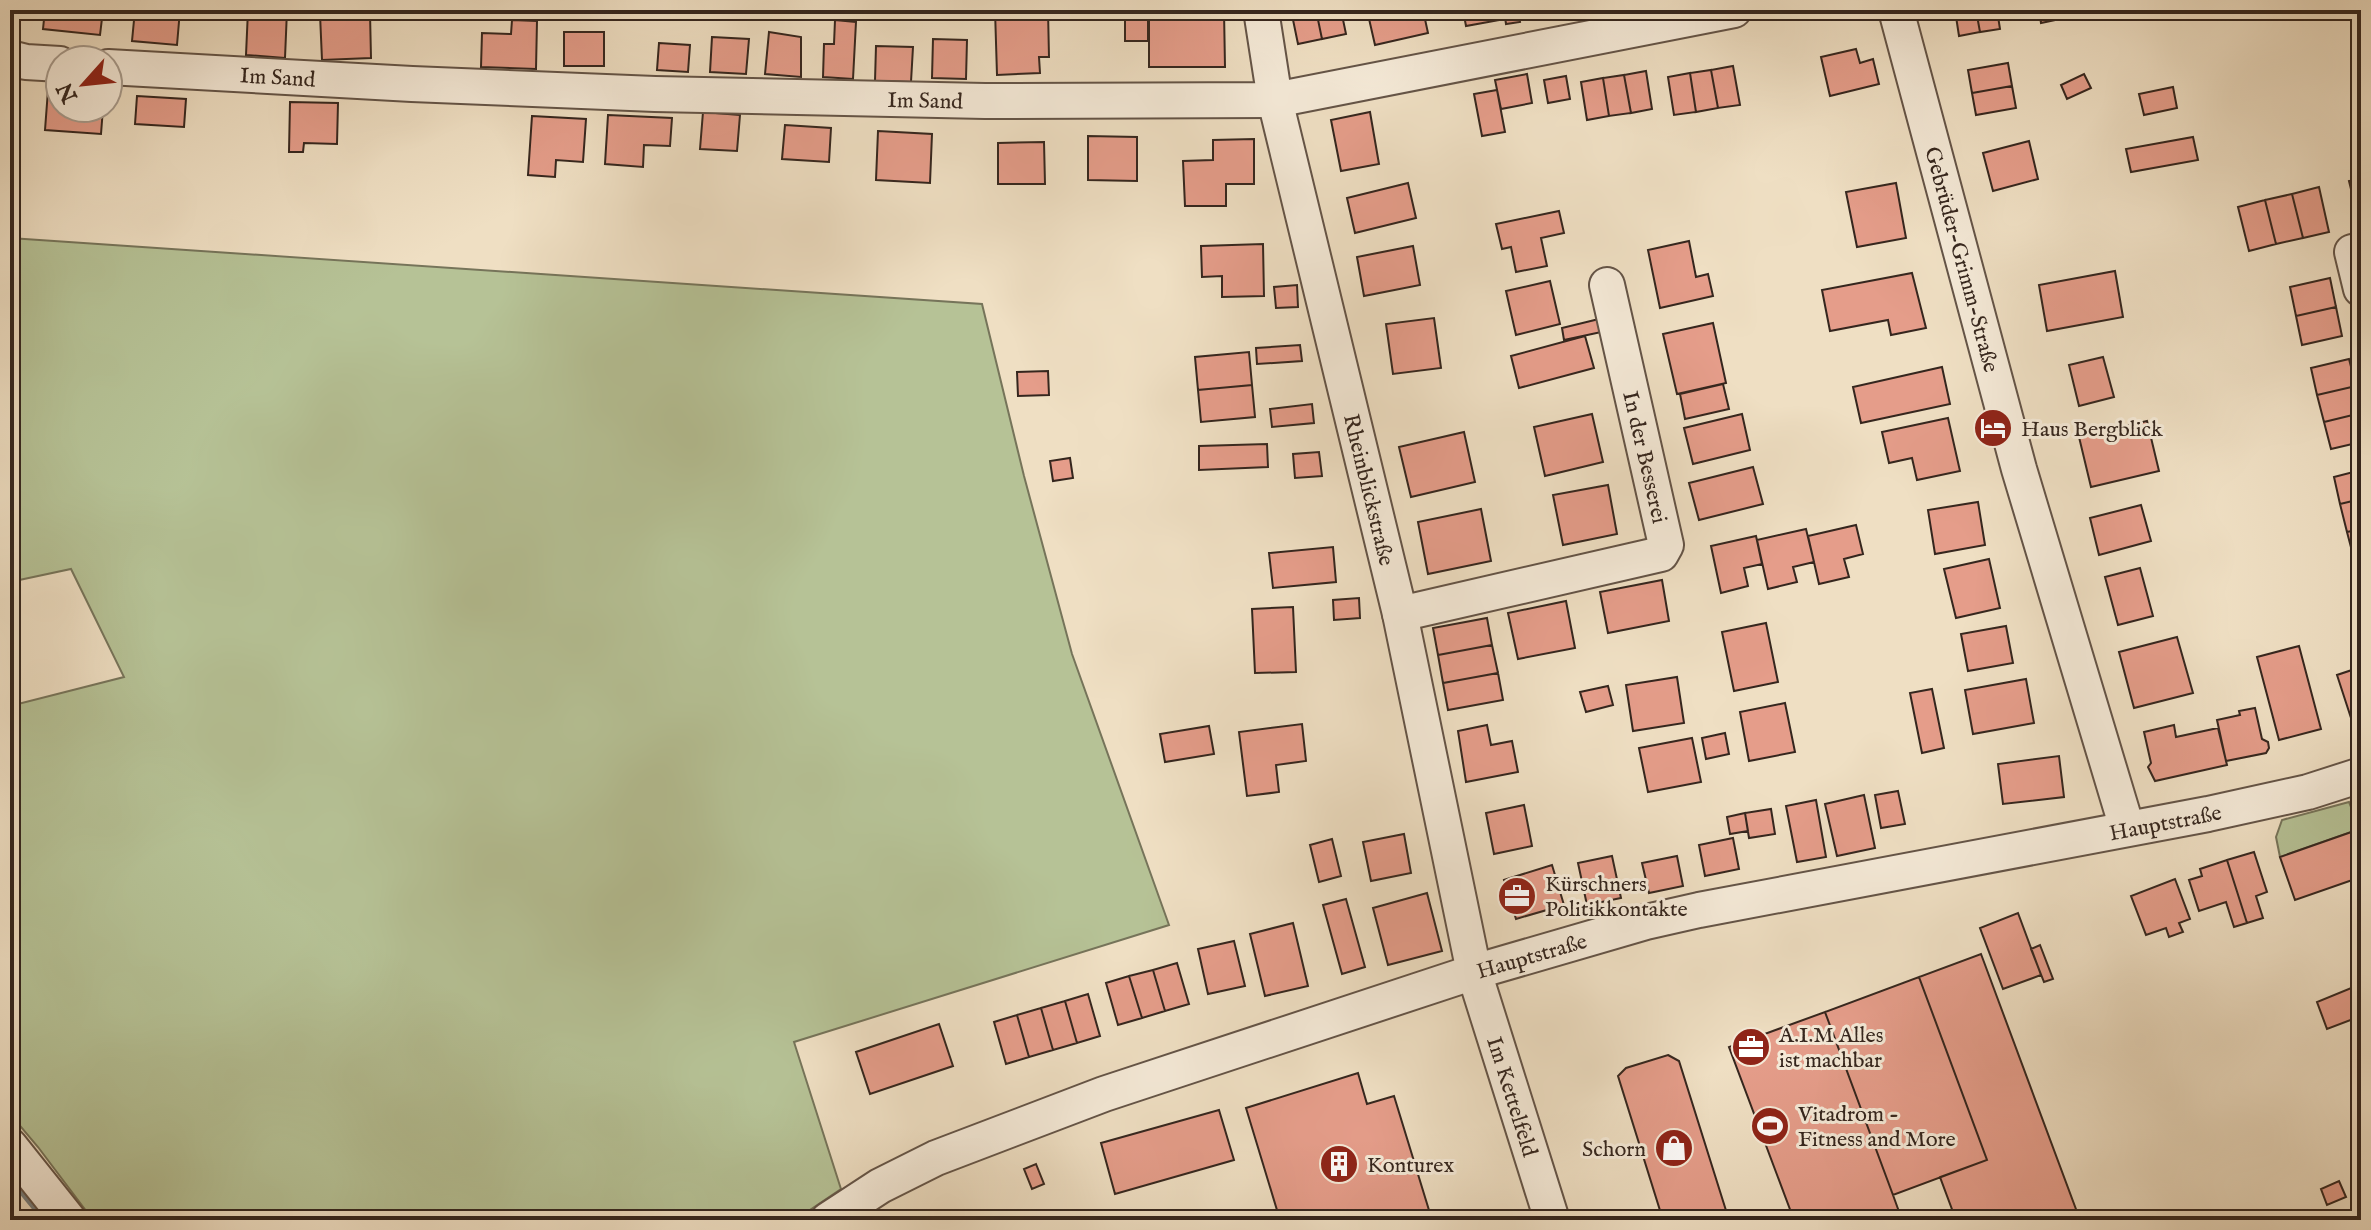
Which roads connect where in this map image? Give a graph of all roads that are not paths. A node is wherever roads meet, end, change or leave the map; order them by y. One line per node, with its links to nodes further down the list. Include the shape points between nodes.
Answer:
1 (1261, 10): 7 (street, Rheinblickstraße)
2 (1734, 10): 7 (street, Im Sand)
3 (1896, 10): 13 (street, Gebrüder-Grimm-Straße, via 2019,469)
4 (10, 58): 5 (street)
5 (44, 63)
6 (124, 68): 7 (street, Im Sand, via 655,94)
7 (1275, 100): 11 (street, Rheinblickstraße)
8 (2361, 250): 10 (street, via 2352,252)
9 (1607, 285): 11 (street, In der Besserei, via 1666,545 1661,554)
10 (2361, 289)
11 (1400, 614): 14 (street, Rheinblickstraße)
12 (2361, 775): 13 (street, Hauptstraße, via 2256,804)
13 (2127, 828): 14 (street, Hauptstraße, via 1686,913)
14 (1474, 972): 17 (street, Hauptstraße, via 1104,1094 936,1158); 18 (street, Im Kettelfeld)
15 (10, 1146): 16 (street)
16 (69, 1220)
17 (828, 1220)
18 (1552, 1220)

